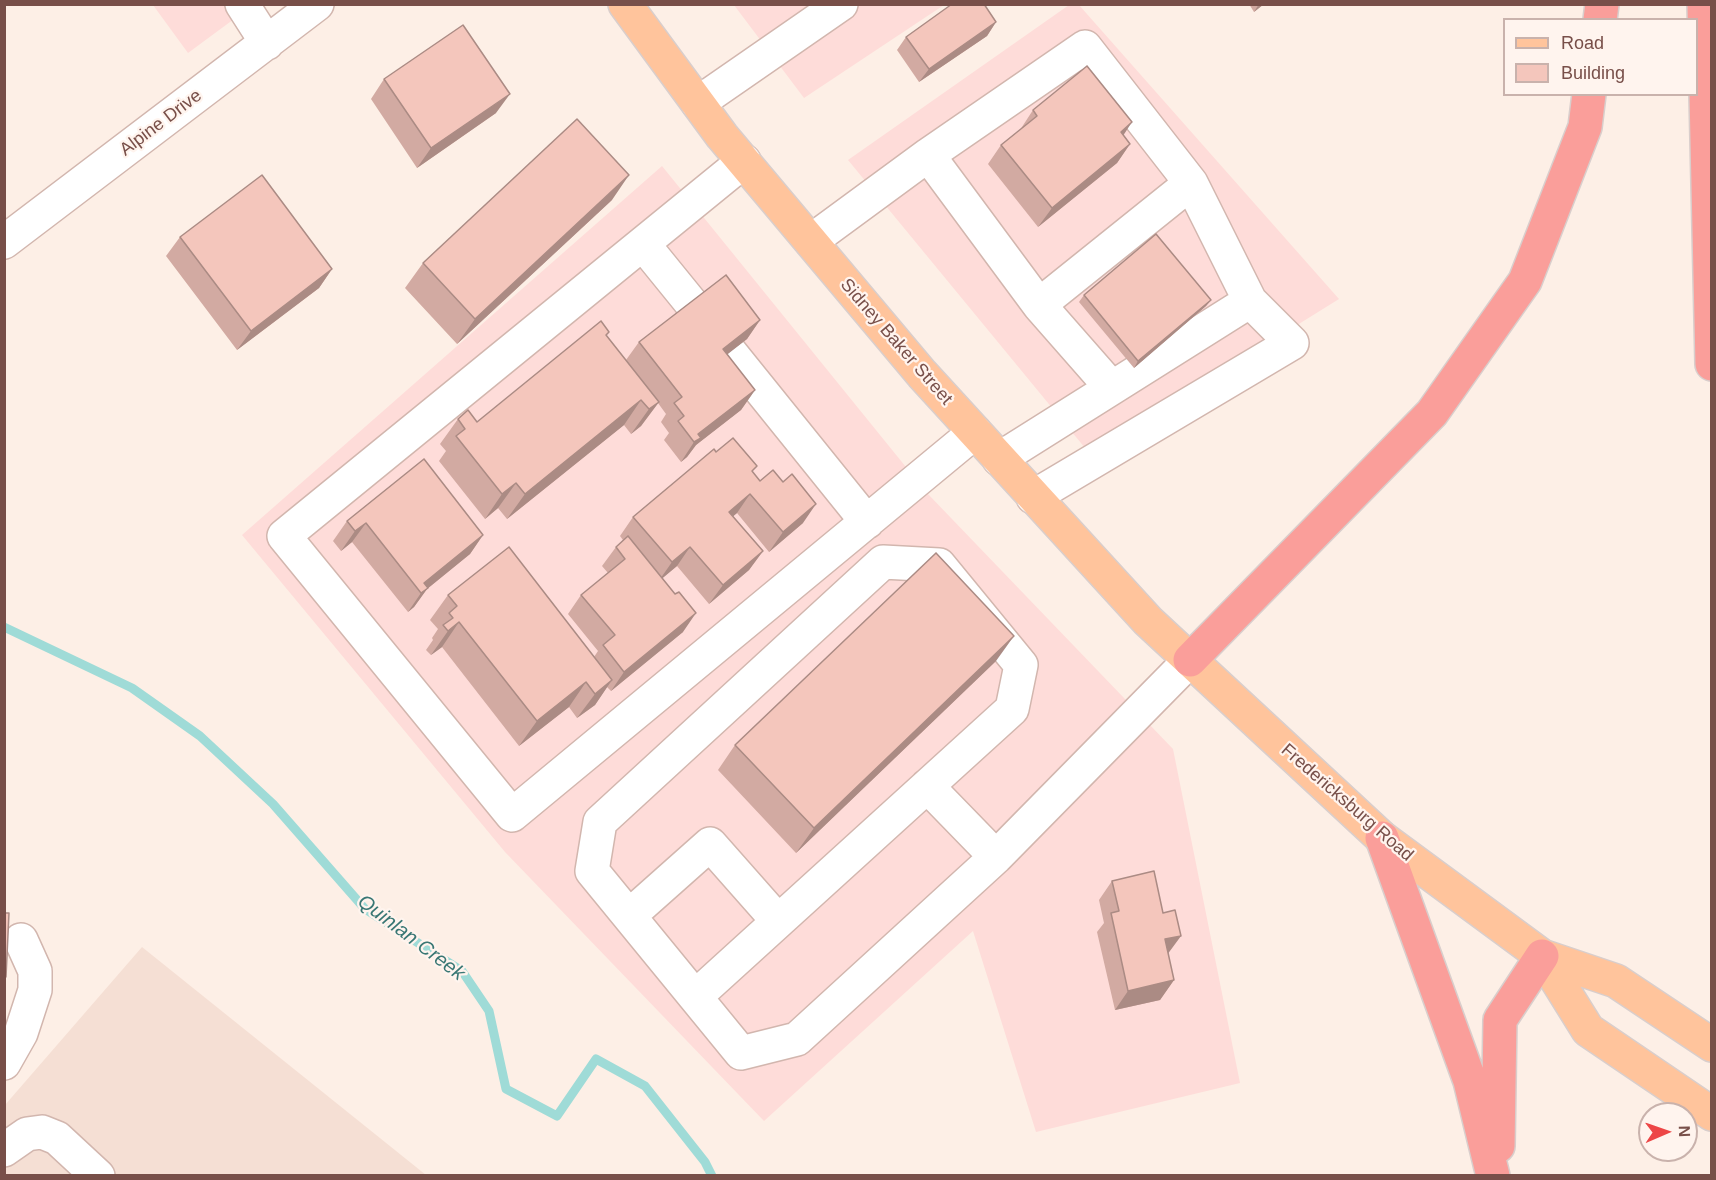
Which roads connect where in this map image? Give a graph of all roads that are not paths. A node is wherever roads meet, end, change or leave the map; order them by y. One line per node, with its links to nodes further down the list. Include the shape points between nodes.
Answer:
1 (242, 4): 6 (street)
2 (318, 4): 6 (street, Alpine Drive)
3 (841, 4): 8 (street)
4 (1704, 4): 19 (highway)
5 (636, 8): 8 (main road, Sidney Baker Street)
6 (267, 43): 13 (street, Alpine Drive)
7 (1589, 96): 25 (highway, via 1585,127 1525,280 1432,412)
8 (698, 103): 10 (main road, Sidney Baker Street)
9 (928, 155): 11 (street, via 1085,47); 12 (street); 16 (street)
10 (744, 161): 12 (main road, Sidney Baker Street); 14 (street)
11 (1191, 183): 15 (street); 16 (street)
12 (811, 241): 21 (main road, Sidney Baker Street)
13 (4, 242)
14 (643, 244): 17 (street); 24 (street, via 284,536 512,815)
15 (1250, 301): 20 (street); 23 (street, via 1292,343)
16 (1040, 306): 20 (street)
17 (695, 308)
18 (730, 352): 24 (street)
19 (1712, 364)
20 (1111, 387): 22 (street)
21 (975, 432): 22 (main road, Sidney Baker Street); 24 (street)
22 (999, 459): 23 (main road, Sidney Baker Street)
23 (1034, 497): 25 (main road, Sidney Baker Street, via 1131,604)
24 (867, 522)
25 (1190, 660): 27 (main road, Fredericksburg Road); 28 (street)
26 (927, 786): 28 (street); 29 (street, via 1012,709 1021,665 939,565 883,562 600,822 592,872); 30 (street)
27 (1382, 838): 32 (main road, Fredericksburg Road); 39 (highway, via 1470,1082)
28 (996, 857): 33 (street, via 797,1039 741,1053)
29 (629, 916): 30 (street, via 710,844); 33 (street)
30 (778, 921): 33 (street)
31 (21, 940): 35 (street, via 35,971 35,990 21,1033)
32 (1542, 956): 34 (main road, Fredericksburg Road, via 1616,981); 36 (main road, Fredericksburg Road, via 1588,1030); 40 (highway, via 1500,1020)
33 (695, 997)
34 (1712, 1045)
35 (4, 1063)
36 (1712, 1114)
37 (4, 1150): 38 (street, via 27,1134 42,1132 57,1138)
38 (98, 1176)
39 (1492, 1176)
40 (1498, 1176)

